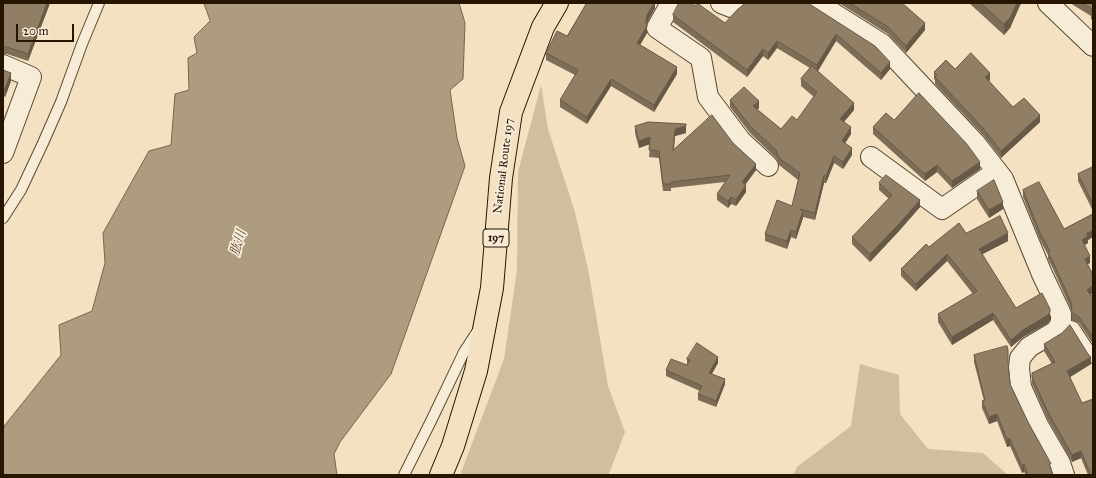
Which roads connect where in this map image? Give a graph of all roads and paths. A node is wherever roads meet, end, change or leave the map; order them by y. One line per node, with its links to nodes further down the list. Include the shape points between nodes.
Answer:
1 (99, 3): 14 (lane, via 43,143 21,190)
2 (556, 3): 15 (highway, National Route 197 / 197, via 543,26 511,112 501,178 492,288)
3 (671, 3): 12 (street, via 657,28 702,58 708,97 741,140)
4 (721, 3): 5 (street, via 730,6)
5 (736, 3)
6 (816, 3): 13 (street, via 882,44 975,143)
7 (1048, 3): 8 (street)
8 (1093, 46)
9 (3, 65): 10 (street, via 31,77)
10 (3, 153)
11 (871, 157): 13 (street, via 942,209)
12 (768, 166)
13 (997, 171): 16 (street, via 1003,179 1061,314)
14 (3, 218)
15 (486, 318): 18 (lane, via 464,352); 19 (highway, National Route 197 / 197, via 476,371 453,446)
16 (1061, 322): 17 (lane, via 1074,327); 20 (street, via 1056,331 1029,347 1020,358 1019,368 1021,387)
17 (1093, 358)
18 (404, 475)
19 (440, 475)
20 (1064, 475)

